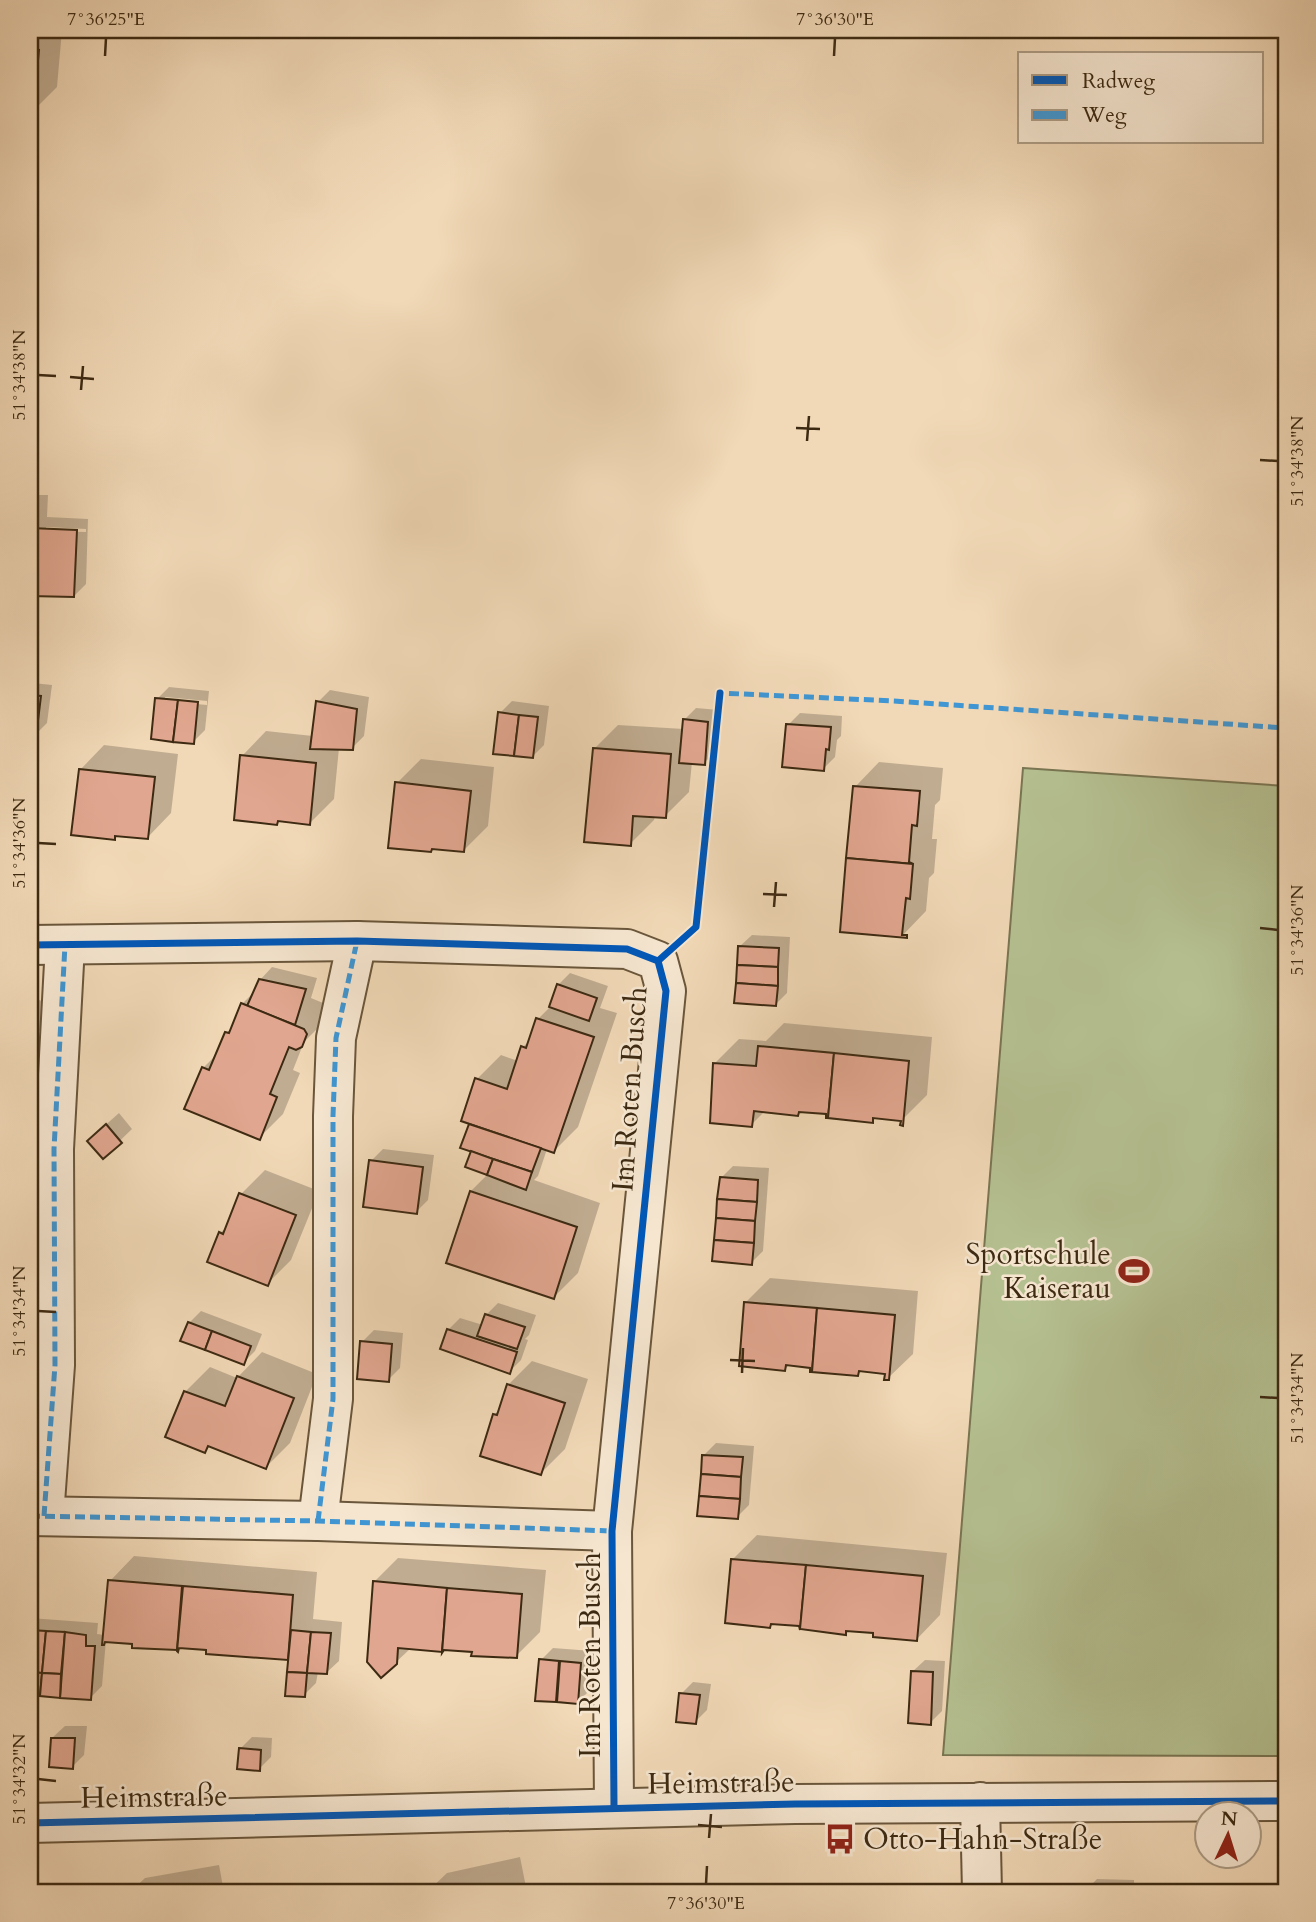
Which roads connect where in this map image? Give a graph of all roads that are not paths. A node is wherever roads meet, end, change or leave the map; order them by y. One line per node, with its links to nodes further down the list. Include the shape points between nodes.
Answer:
1 (358, 941): 2 (street, Im Roten Busch); 4 (street, via 336,1038 333,1399); 5 (street, Im Roten Busch, via 627,949 658,961 666,991)
2 (48, 945): 3 (street, Im Roten Busch, via 55,1366)
3 (37, 1516): 4 (street, Im Roten Busch)
4 (318, 1521): 5 (street, Im Roten Busch)
5 (612, 1531): 8 (street, Im Roten Busch)
6 (1286, 1801): 7 (street, Heimstraße)
7 (980, 1802): 8 (street, Heimstraße); 10 (street)
8 (614, 1807): 9 (street, Heimstraße)
9 (30, 1823)
10 (982, 1892)

